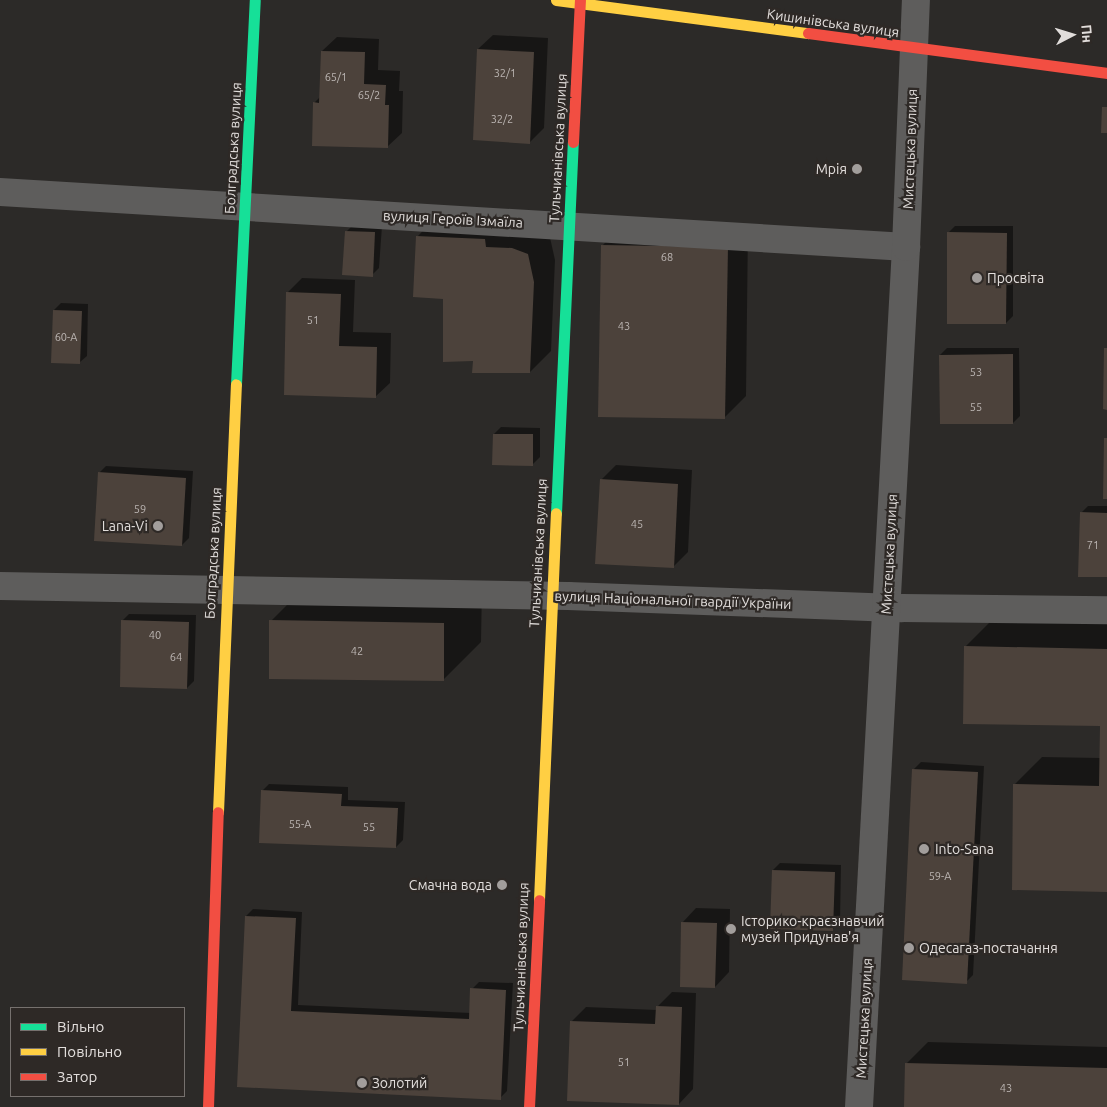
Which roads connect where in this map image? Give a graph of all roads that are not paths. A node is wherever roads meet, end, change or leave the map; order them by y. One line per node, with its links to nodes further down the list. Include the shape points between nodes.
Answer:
1 (255, 0): 8 (main road, Болградська вулиця)
2 (556, 0): 4 (main road, Кишинівська вулиця)
3 (916, 0): 5 (street, Мистецька вулиця)
4 (580, 2): 5 (main road, Кишинівська вулиця); 9 (main road, Тульчианівська вулиця)
5 (914, 49): 6 (main road, Кишинівська вулиця); 10 (street, Мистецька вулиця)
6 (1107, 73)
7 (0, 192): 8 (street, вулиця Героїв Ізмаїла)
8 (245, 206): 9 (street, вулиця Героїв Ізмаїла); 12 (main road, Болградська вулиця)
9 (569, 226): 10 (street, вулиця Героїв Ізмаїла); 13 (main road, Тульчианівська вулиця)
10 (906, 247): 14 (street, Мистецька вулиця)
11 (0, 586): 12 (street, вулиця Національної гвардії України)
12 (226, 591): 13 (street, вулиця Національної гвардії України); 16 (main road, Болградська вулиця)
13 (551, 596): 14 (street, вулиця Національної гвардії України); 17 (main road, Тульчианівська вулиця)
14 (885, 608): 15 (street, вулиця Національної гвардії України); 18 (street, Мистецька вулиця)
15 (1107, 610)
16 (208, 1107)
17 (529, 1107)
18 (859, 1107)

